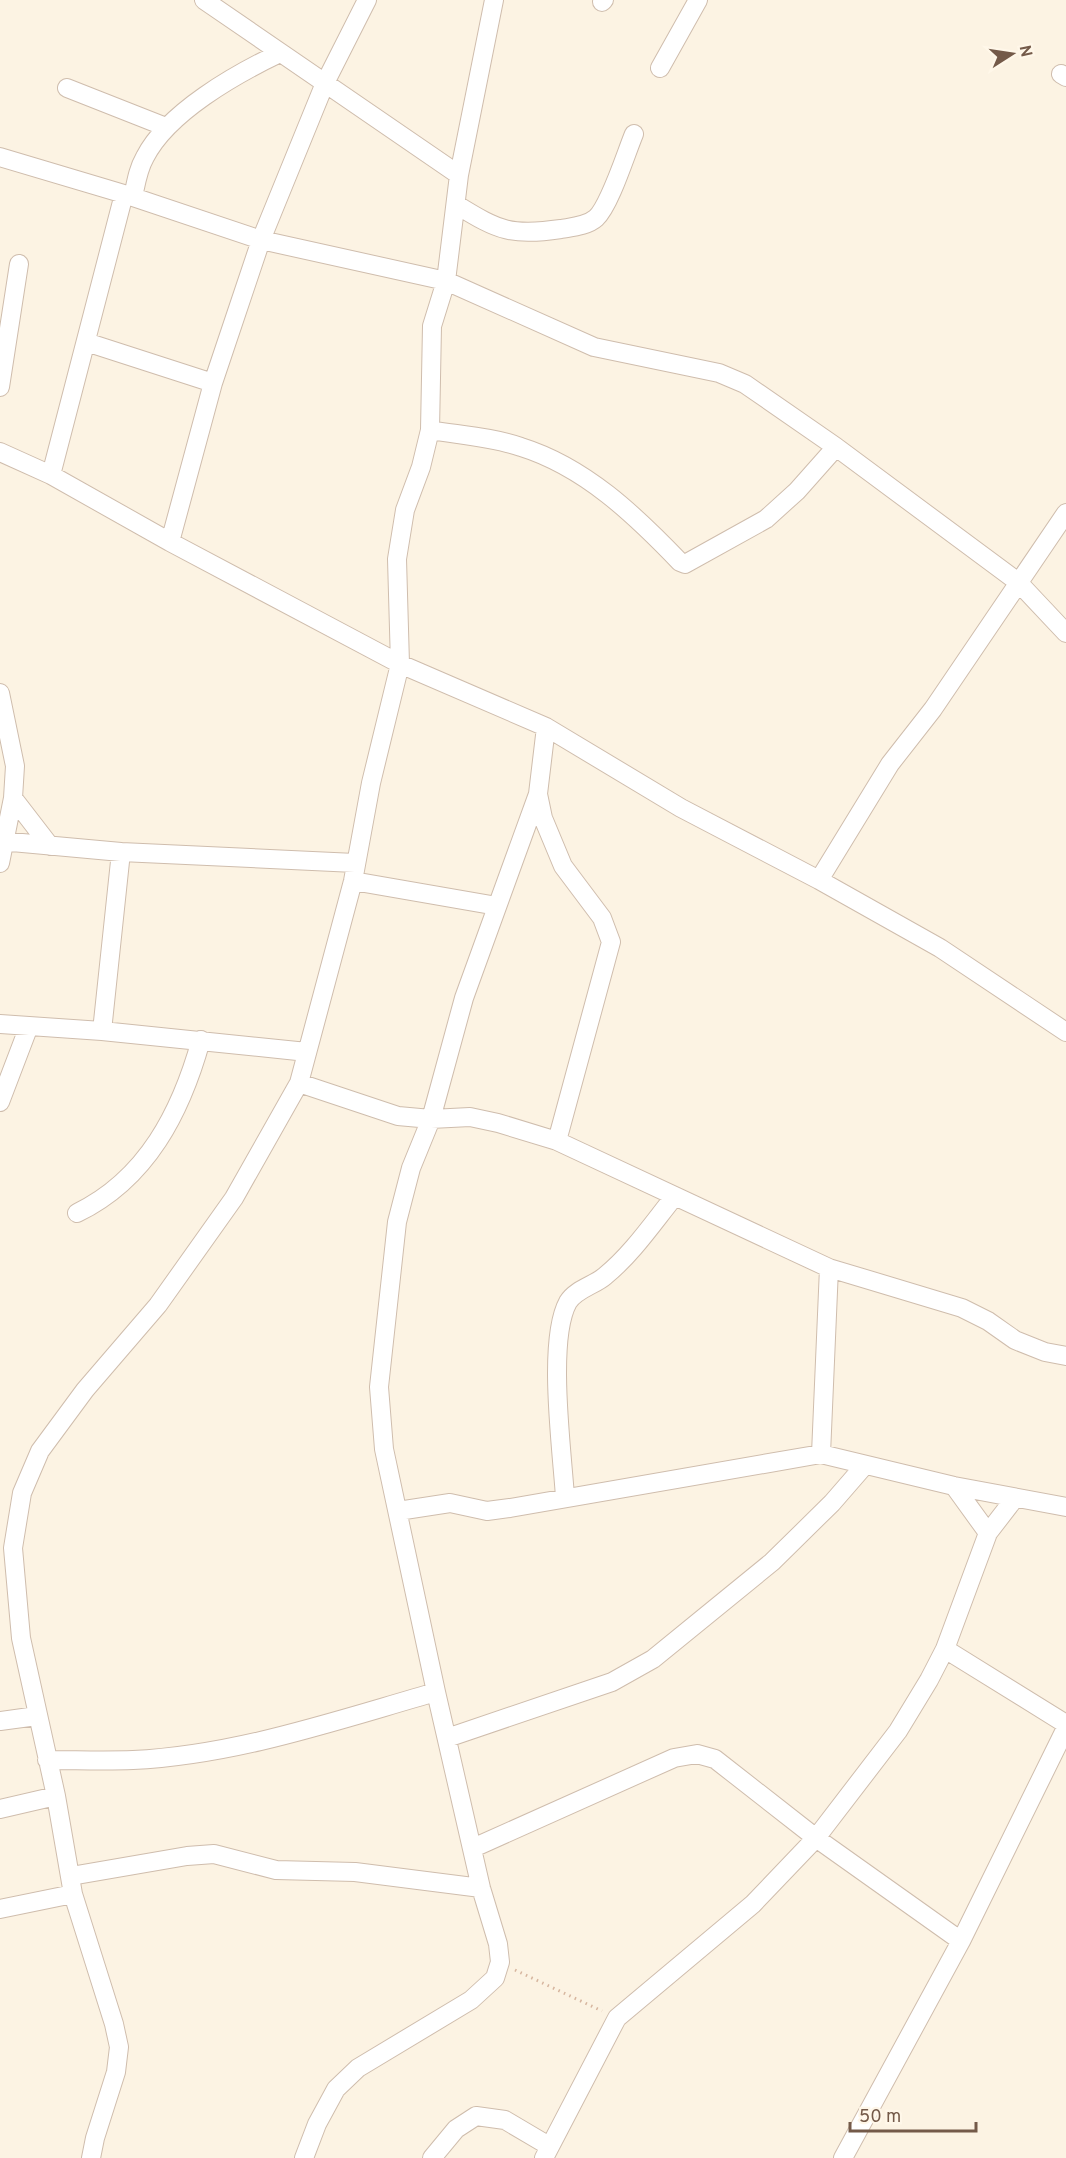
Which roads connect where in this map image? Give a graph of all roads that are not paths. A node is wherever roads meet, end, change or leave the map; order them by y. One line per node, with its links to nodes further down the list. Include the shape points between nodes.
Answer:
1 (204, 0): 5 (street)
2 (367, 0): 7 (street)
3 (494, 0): 12 (street)
4 (698, 0): 6 (street)
5 (280, 53): 7 (street); 9 (street, via 233,76)
6 (660, 68)
7 (325, 83): 12 (street); 15 (street)
8 (68, 88): 9 (street)
9 (166, 128): 13 (street, via 144,158)
10 (634, 134): 14 (street, via 596,218 577,227 509,232)
11 (0, 157): 13 (street)
12 (459, 175): 14 (street)
13 (128, 195): 15 (street); 18 (street)
14 (457, 205): 17 (street)
15 (261, 240): 17 (street); 19 (street)
16 (19, 264): 20 (street)
17 (446, 281): 21 (street, via 432,326); 22 (street, via 594,347 720,373)
18 (86, 342): 19 (street); 24 (street)
19 (213, 383): 26 (street)
20 (0, 387)
21 (430, 430): 22 (street, via 519,446 547,457 588,480 638,519 685,564 766,519); 29 (street, via 405,510 397,559)
22 (836, 447): 27 (street)
23 (0, 452): 24 (street)
24 (51, 475): 26 (street)
25 (1066, 513): 27 (street)
26 (170, 542): 29 (street)
27 (1018, 582): 28 (street); 39 (street, via 933,709 890,764)
28 (1066, 633)
29 (400, 664): 31 (street); 38 (street)
30 (0, 693): 33 (street, via 15,766)
31 (546, 727): 32 (street); 39 (street, via 681,808)
32 (538, 794): 40 (street); 50 (street, via 543,818 563,866 602,918 611,942)
33 (13, 798): 34 (street); 35 (street)
34 (3, 841): 35 (street); 37 (street)
35 (50, 846): 36 (street)
36 (121, 852): 38 (street); 43 (street)
37 (0, 863)
38 (354, 872): 40 (street); 46 (street)
39 (819, 880): 44 (street, via 940,948)
40 (497, 906): 49 (street, via 464,998)
41 (0, 1024): 42 (street)
42 (29, 1026): 43 (street); 48 (street)
43 (102, 1031): 45 (street)
44 (1066, 1032)
45 (201, 1040): 46 (street); 52 (street, via 194,1066 161,1140 116,1189 101,1202)
46 (307, 1052): 47 (street)
47 (299, 1083): 49 (street, via 398,1116); 63 (street, via 234,1198 158,1305 85,1390 40,1451 22,1493)
48 (0, 1102)
49 (431, 1119): 50 (street, via 470,1117); 61 (street, via 411,1168 397,1222 379,1387 384,1449)
50 (557, 1141): 51 (street)
51 (674, 1197): 53 (street); 58 (street, via 627,1255 604,1277 569,1300 561,1320 556,1355)
52 (77, 1213)
53 (829, 1268): 54 (street, via 962,1308 1015,1340); 55 (street)
54 (1066, 1356)
55 (821, 1454): 56 (street); 58 (street)
56 (865, 1465): 57 (street); 69 (street, via 772,1562 653,1659 612,1682)
57 (954, 1486): 59 (street); 62 (street)
58 (565, 1497): 61 (street, via 487,1511 450,1503)
59 (1015, 1498): 60 (street); 62 (street)
60 (1066, 1506)
61 (398, 1511): 65 (street)
62 (988, 1533): 64 (street)
63 (7, 1546): 66 (street)
64 (945, 1649): 68 (street); 73 (street, via 898,1731)
65 (436, 1692): 69 (street); 70 (street, via 279,1737 212,1749 134,1760)
66 (36, 1716): 67 (street); 70 (street)
67 (0, 1721)
68 (1066, 1726): 78 (street)
69 (447, 1738): 74 (street)
70 (47, 1760): 71 (street)
71 (56, 1796): 72 (street); 75 (street)
72 (0, 1809)
73 (816, 1838): 74 (street, via 715,1760 697,1754 674,1758); 78 (street); 79 (street, via 753,1904 617,2018)
74 (473, 1848): 76 (street)
75 (72, 1885): 76 (street, via 187,1856 214,1854 276,1870 355,1872); 77 (street); 80 (street, via 119,2047 116,2072)
76 (481, 1888): 81 (street, via 498,1944 500,1962 495,1978 471,2000 358,2068 336,2089)
77 (0, 1909)
78 (961, 1941): 83 (street)
79 (546, 2152): 82 (street, via 505,2120 476,2116 456,2129)
80 (91, 2158)
81 (304, 2158)
82 (432, 2158)
83 (843, 2158)

